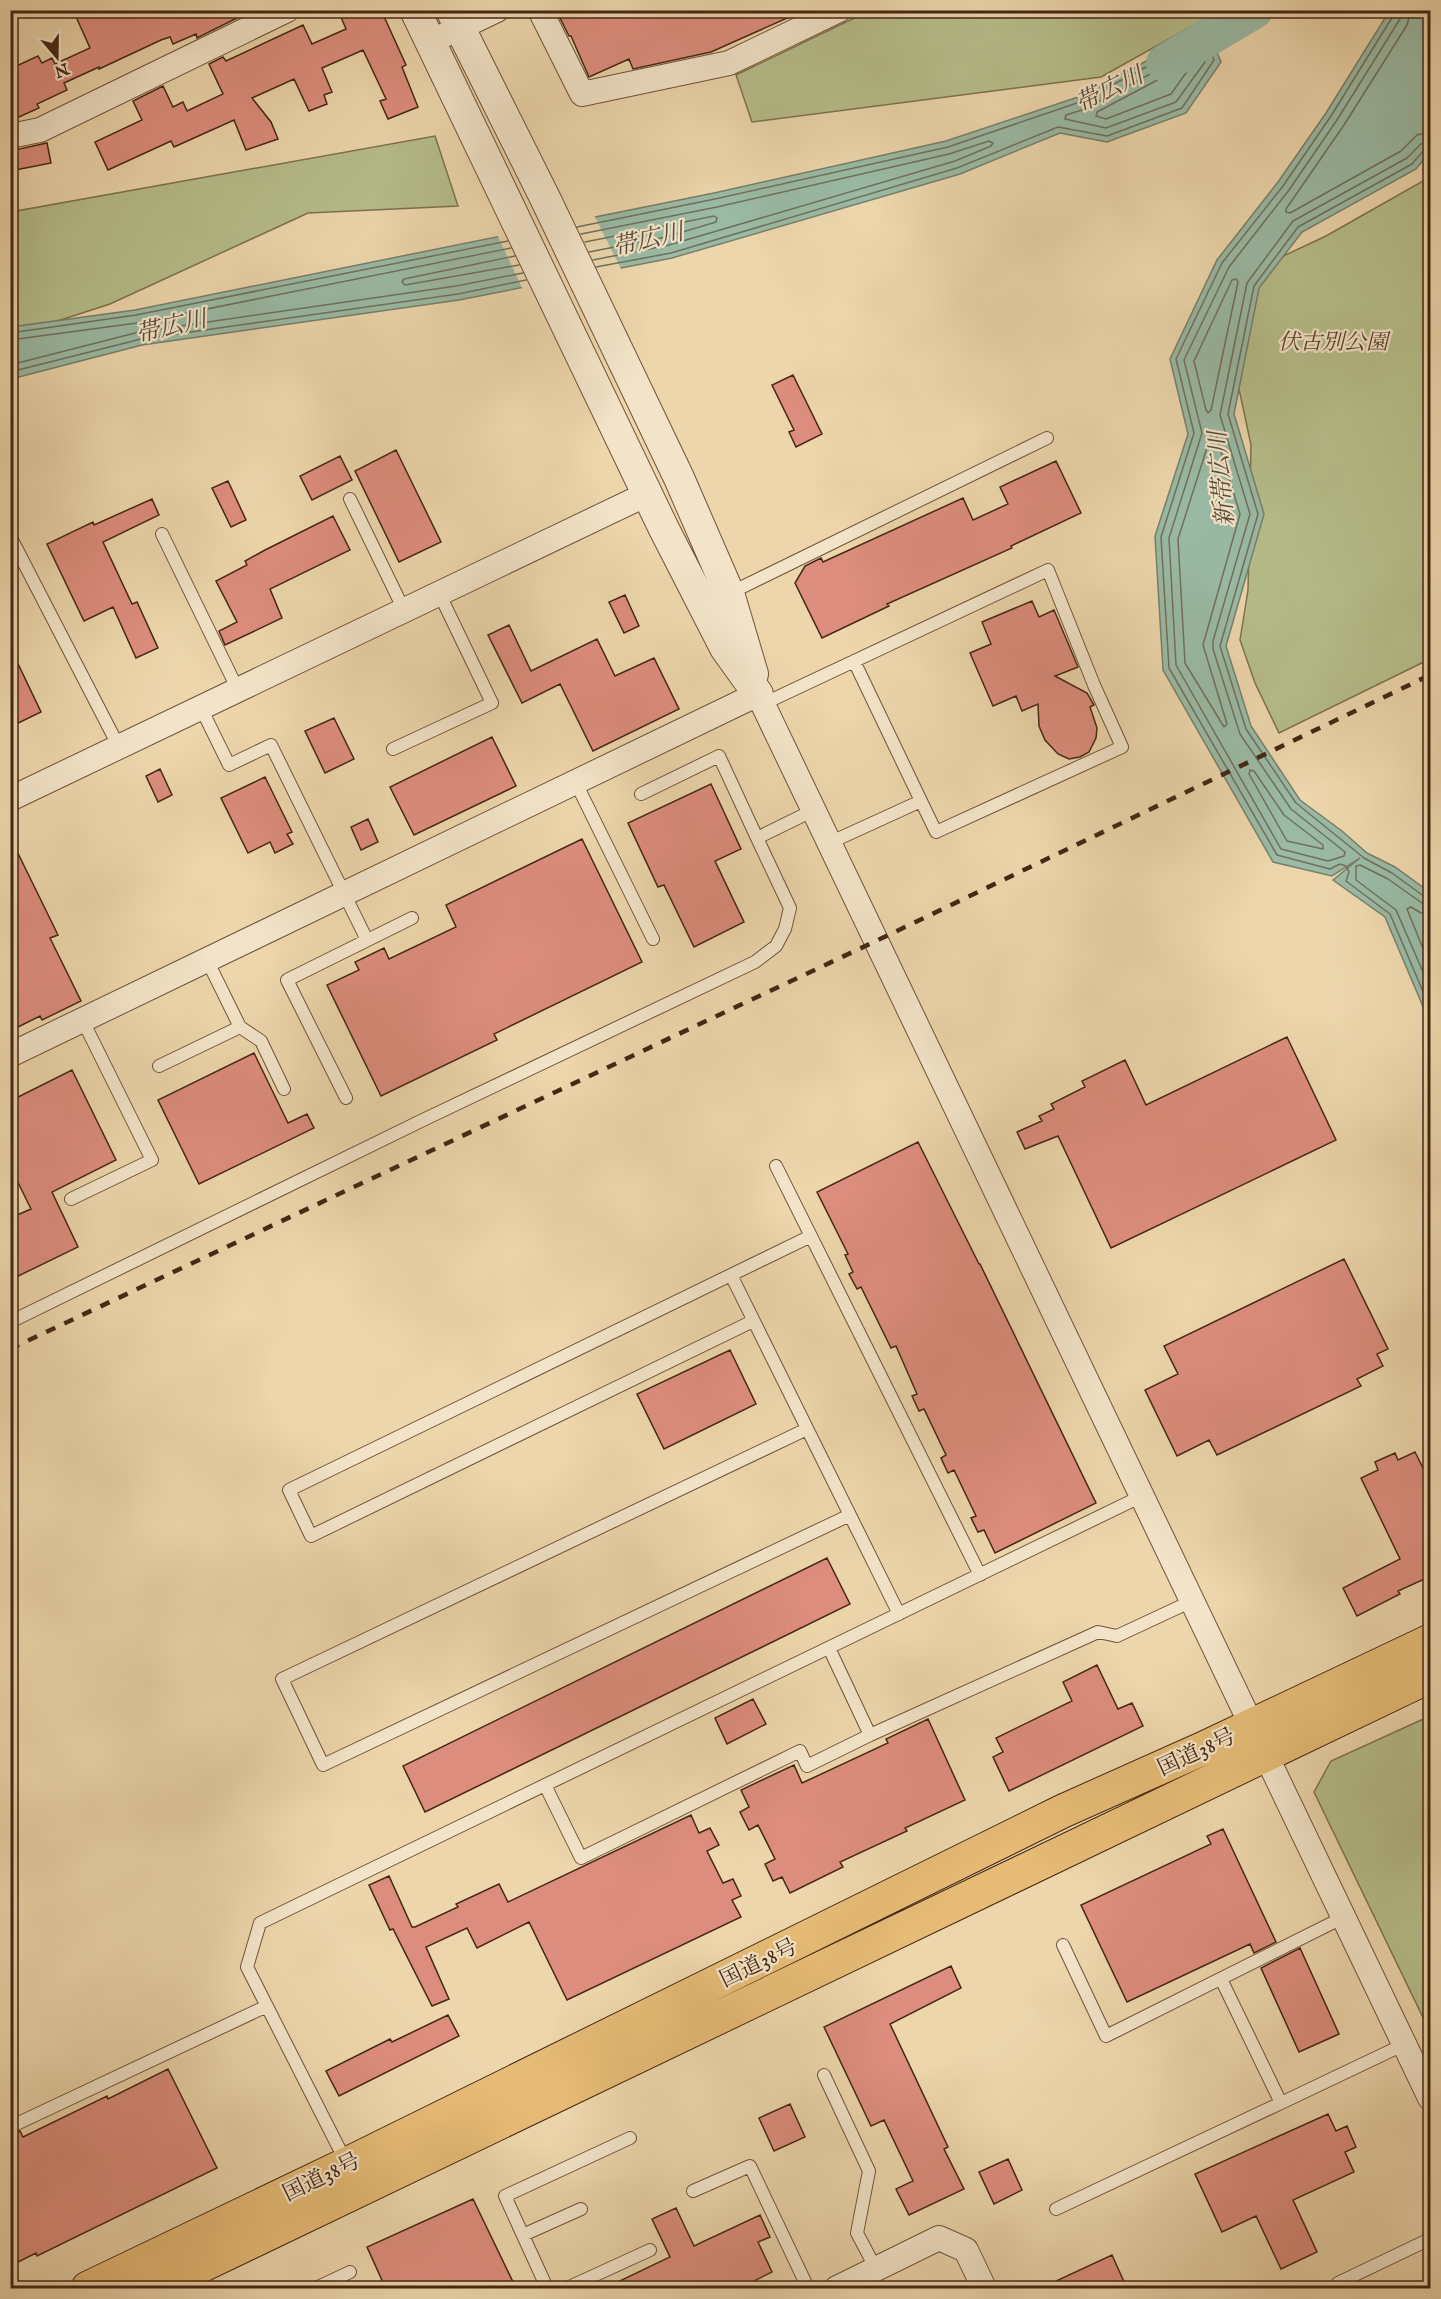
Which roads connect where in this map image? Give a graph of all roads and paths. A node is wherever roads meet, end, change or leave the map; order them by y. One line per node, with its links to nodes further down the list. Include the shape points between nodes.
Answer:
1 (287, 10): 8 (street, via 40,130)
2 (415, 10): 7 (street)
3 (497, 10): 6 (street)
4 (540, 10): 5 (street, via 582,94 729,63)
5 (839, 10)
6 (456, 19): 7 (street); 10 (street)
7 (430, 42): 11 (street)
8 (10, 136)
9 (1047, 438): 16 (lane)
10 (679, 478): 11 (street); 16 (street)
11 (647, 494): 15 (street); 20 (street, via 725,648)
12 (350, 499): 17 (lane)
13 (162, 534): 19 (lane)
14 (10, 536): 22 (lane)
15 (439, 593): 17 (street); 23 (lane, via 492,703)
16 (729, 593): 20 (street)
17 (404, 610): 19 (street)
18 (854, 661): 20 (lane); 27 (lane); 27 (lane, via 1048,570 1122,747 936,832)
19 (238, 690): 21 (street)
20 (761, 699): 24 (street); 28 (street)
21 (201, 708): 22 (street); 31 (lane, via 230,765 271,745)
22 (119, 747): 26 (street)
23 (393, 749)
24 (576, 783): 31 (street); 33 (lane)
25 (641, 794): 29 (lane, via 718,756)
26 (10, 799)
27 (921, 801): 30 (lane)
28 (814, 810): 29 (lane); 30 (street)
29 (757, 838): 47 (lane, via 790,908 776,946 755,962)
30 (829, 843): 49 (street)
31 (345, 895): 34 (lane); 35 (street)
32 (412, 918): 34 (lane)
33 (653, 939)
34 (367, 940): 41 (lane, via 287,980)
35 (208, 962): 36 (street); 37 (lane)
36 (83, 1021): 38 (street); 43 (lane, via 152,1160)
37 (240, 1027): 39 (lane); 40 (lane, via 261,1041)
38 (10, 1055)
39 (159, 1066)
40 (284, 1089)
41 (346, 1098)
42 (776, 1166): 44 (lane)
43 (71, 1199)
44 (811, 1236): 45 (lane); 51 (lane)
45 (731, 1275): 46 (lane); 46 (lane, via 289,1491 311,1536)
46 (753, 1321): 48 (lane)
47 (10, 1322)
48 (807, 1429): 50 (lane); 50 (lane, via 282,1679 323,1765)
49 (1142, 1496): 51 (lane); 52 (street)
50 (850, 1515): 53 (lane)
51 (980, 1575): 53 (lane)
52 (1192, 1601): 57 (street); 58 (lane, via 1118,1636 1098,1632)
53 (899, 1614): 55 (lane)
54 (1431, 1641): 57 (highway, 国道38号)
55 (829, 1648): 58 (lane); 60 (lane)
56 (1431, 1676): 59 (highway, 国道38号)
57 (1252, 1725): 59 (street); 71 (highway, 国道38号, via 1064,1811)
58 (870, 1735): 60 (lane, via 807,1766 800,1750 581,1858)
59 (1266, 1755): 61 (street); 71 (highway, 国道38号)
60 (545, 1785): 64 (lane, via 260,1923 247,1967)
61 (1344, 1917): 63 (lane); 65 (street)
62 (1063, 1945): 63 (lane, via 1106,2036)
63 (1221, 1978): 68 (lane)
64 (267, 2006): 69 (lane); 71 (lane)
65 (1405, 2044): 67 (street); 68 (lane)
66 (824, 2075): 78 (lane, via 869,2171 857,2233)
67 (1431, 2098)
68 (1281, 2103): 74 (lane)
69 (10, 2127)
70 (630, 2138): 75 (lane, via 505,2196)
71 (354, 2177): 80 (highway, 国道38号); 81 (highway, 国道38号)
72 (693, 2191): 85 (lane, via 750,2166)
73 (581, 2209): 75 (lane)
74 (1056, 2210)
75 (523, 2235): 83 (lane)
76 (1431, 2239): 88 (lane, via 1338,2283)
77 (650, 2250): 84 (lane)
78 (876, 2269): 86 (street); 87 (street, via 939,2238 966,2250)
79 (350, 2272): 82 (lane)
80 (88, 2289)
81 (155, 2289)
82 (316, 2289)
83 (547, 2289)
84 (567, 2289)
85 (808, 2289)
86 (837, 2289)
87 (984, 2289)
88 (1341, 2289)

